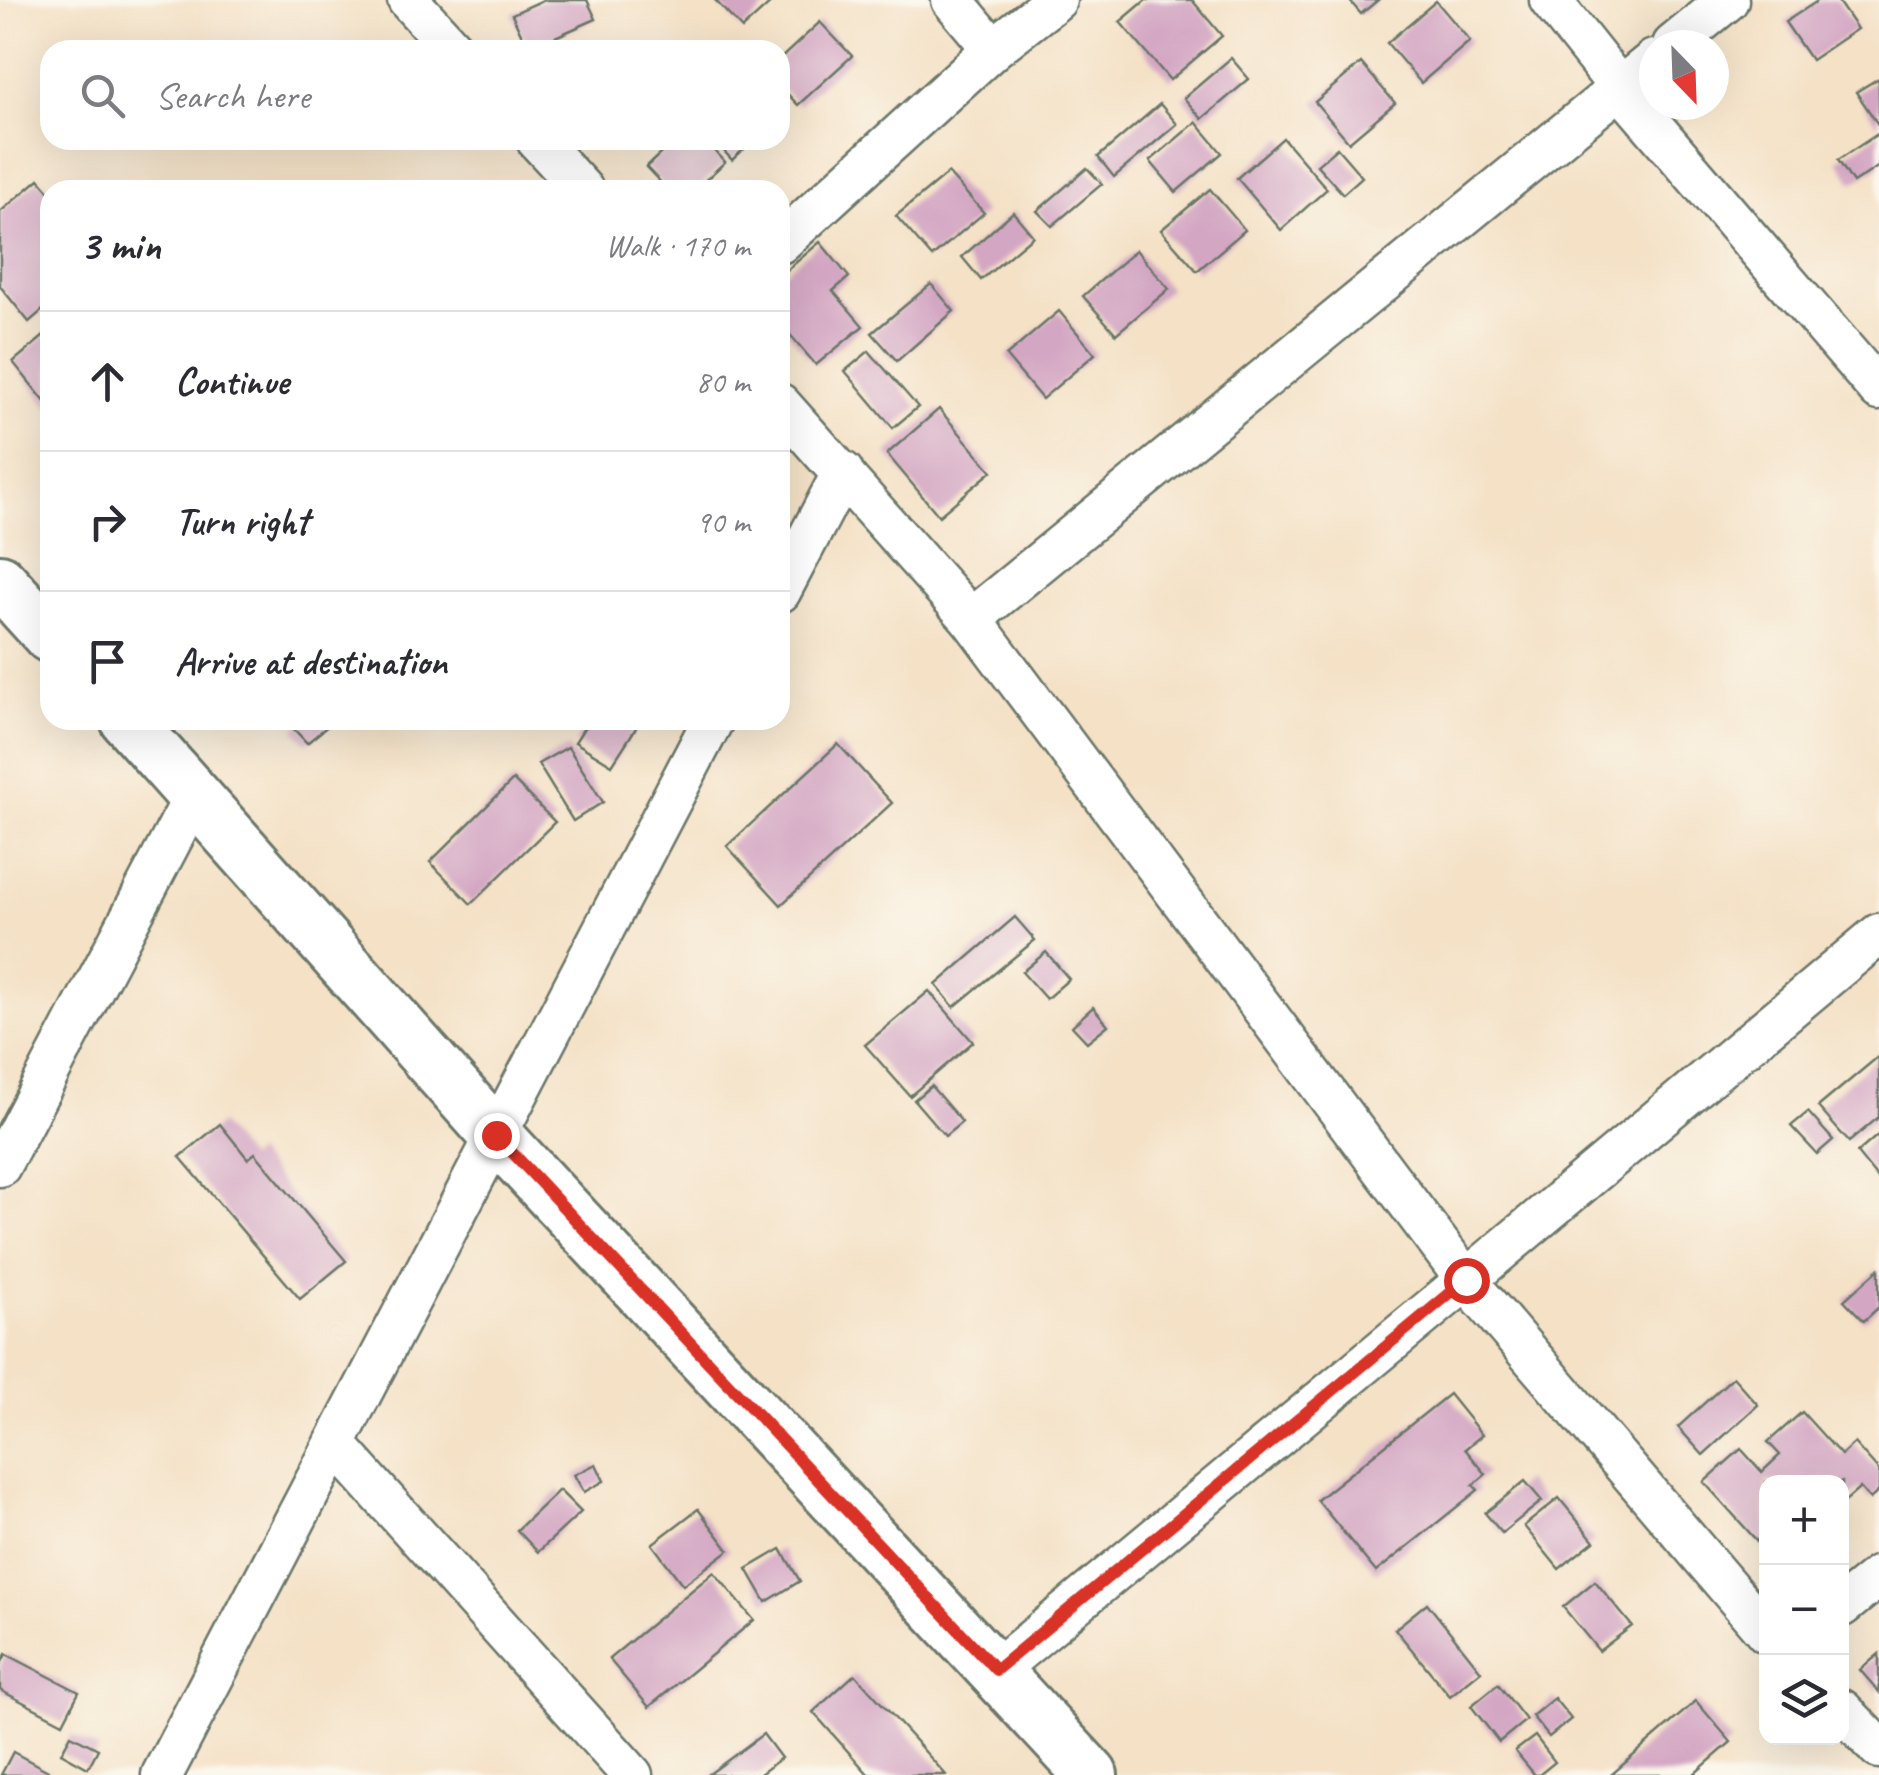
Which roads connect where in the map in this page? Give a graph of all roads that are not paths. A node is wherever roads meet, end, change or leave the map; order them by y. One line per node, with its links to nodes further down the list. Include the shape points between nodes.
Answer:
1 (408, 0): 7 (street)
2 (952, 0): 8 (street)
3 (1056, 0): 8 (street)
4 (1550, 0): 10 (street)
5 (1728, 0): 6 (street)
6 (1691, 30)
7 (445, 40)
8 (993, 50): 13 (street)
9 (1639, 72): 10 (street)
10 (1620, 88): 14 (street); 19 (street)
11 (546, 150): 12 (street)
12 (574, 180)
13 (790, 234)
14 (1879, 390)
15 (790, 415): 16 (street)
16 (843, 472): 17 (street); 19 (street)
17 (790, 573)
18 (0, 581): 20 (street)
19 (972, 619): 27 (street)
20 (40, 625)
21 (136, 730): 23 (street)
22 (708, 730): 25 (street)
23 (195, 794): 25 (street); 26 (street)
24 (1879, 934): 27 (street)
25 (496, 1135): 28 (street); 32 (street)
26 (0, 1166)
27 (1466, 1280): 31 (street); 32 (street)
28 (335, 1444): 35 (street); 36 (street)
29 (1879, 1576): 30 (street)
30 (1849, 1600)
31 (1759, 1624)
32 (996, 1670): 37 (street)
33 (1849, 1717): 34 (street)
34 (1879, 1748)
35 (162, 1775)
36 (632, 1775)
37 (1091, 1775)

